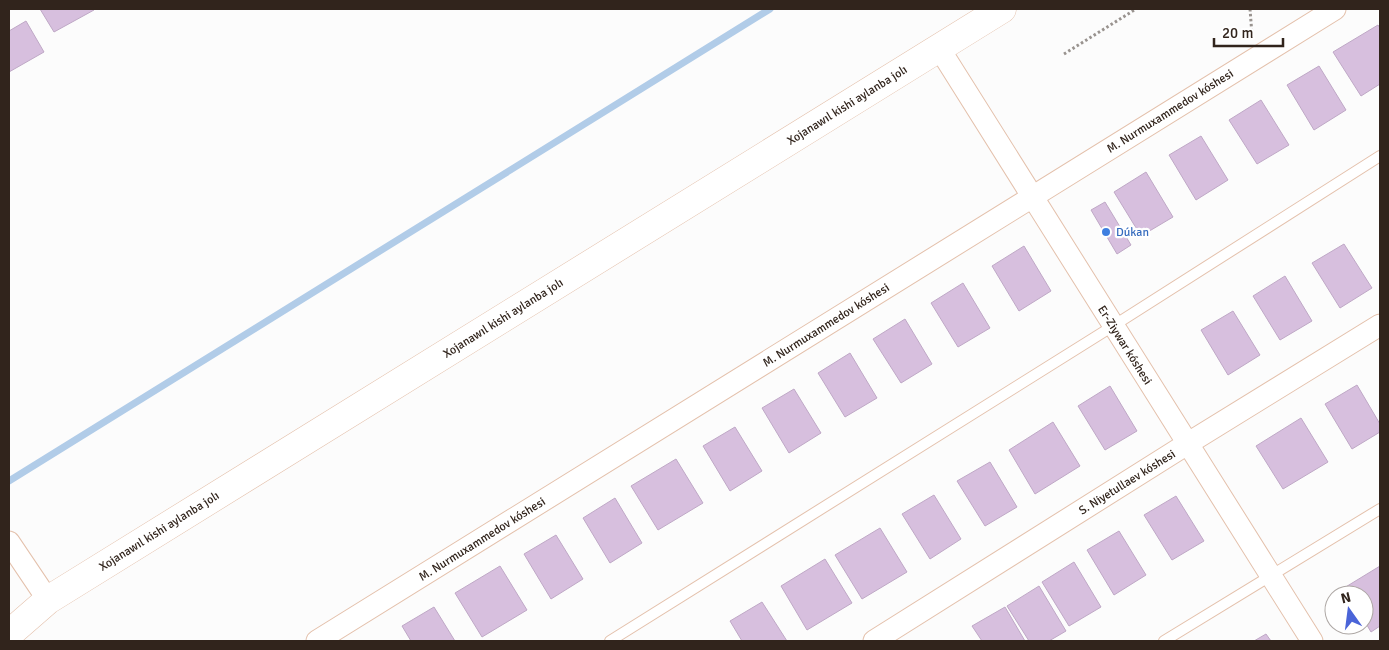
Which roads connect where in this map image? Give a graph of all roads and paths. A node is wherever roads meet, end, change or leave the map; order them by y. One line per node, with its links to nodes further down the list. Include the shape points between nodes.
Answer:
1 (1002, 9): 4 (main road, Xojanawıl kishi aylanba jolı)
2 (1136, 9): 5 (path)
3 (1335, 9): 7 (street, M. Nurmuxammedov kóshesi)
4 (938, 48): 7 (street, Er-Ziywar kóshesi); 14 (main road, Xojanawıl kishi aylanba jolı)
5 (1064, 54)
6 (1380, 156): 9 (lane)
7 (1033, 196): 9 (street, Er-Ziywar kóshesi); 16 (street, M. Nurmuxammedov kóshesi)
8 (1380, 325): 10 (street, S. Niyetullaev kóshesi)
9 (1113, 326): 10 (street, Er-Ziywar kóshesi); 17 (lane)
10 (1187, 444): 13 (street, Er-Ziywar kóshesi); 18 (street, S. Niyetullaev kóshesi)
11 (1380, 509): 13 (lane)
12 (9, 542): 14 (street)
13 (1271, 577): 19 (lane); 20 (street, Er-Ziywar kóshesi)
14 (48, 600): 15 (main road, Xojanawıl kishi aylanba jolı)
15 (9, 634)
16 (317, 641)
17 (610, 641)
18 (874, 641)
19 (1164, 641)
20 (1312, 641)

